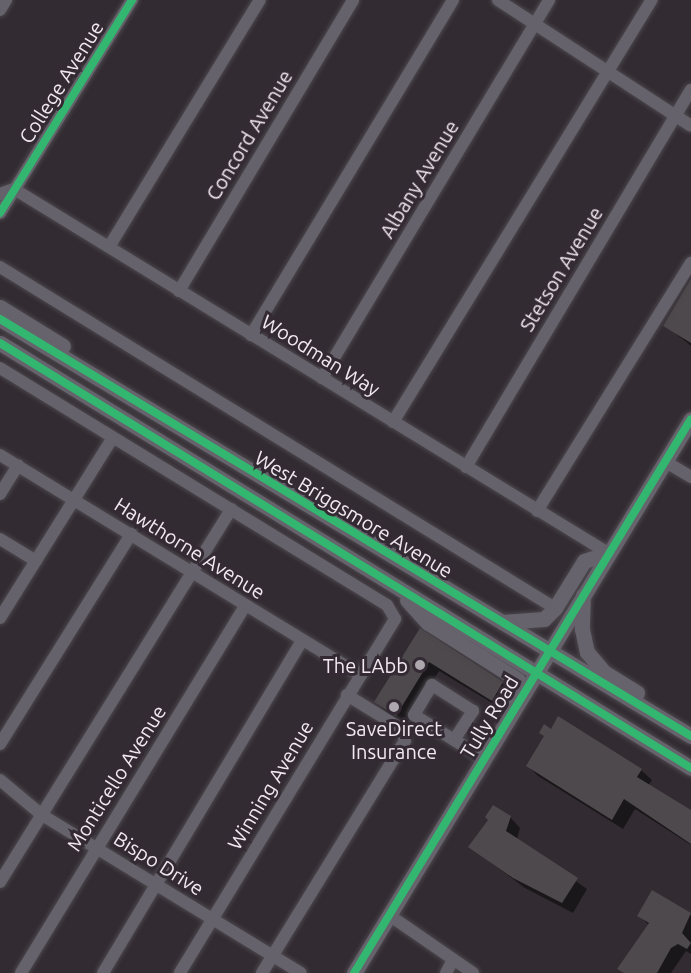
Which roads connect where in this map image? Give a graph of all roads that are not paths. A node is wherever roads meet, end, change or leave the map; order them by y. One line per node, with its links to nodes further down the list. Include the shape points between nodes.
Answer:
1 (6, 0): 9 (street)
2 (132, 0): 15 (street, College Avenue)
3 (260, 0): 18 (street)
4 (353, 0): 21 (street, Concord Avenue)
5 (453, 0): 24 (street)
6 (498, 0): 10 (street)
7 (549, 0): 10 (street, Albany Avenue)
8 (652, 0): 11 (street)
9 (0, 10)
10 (534, 24): 11 (street); 27 (street, Albany Avenue)
11 (607, 72): 13 (street); 30 (street)
12 (691, 90): 13 (street, Stetson Avenue)
13 (675, 115): 14 (street); 35 (street, Stetson Avenue)
14 (691, 126)
15 (14, 189): 16 (street); 17 (street, College Avenue); 18 (street, Woodman Way)
16 (0, 194)
17 (0, 213)
18 (109, 247): 21 (street, Woodman Way)
19 (691, 263): 40 (street)
20 (0, 267): 49 (street)
21 (179, 291): 24 (street, Woodman Way)
22 (0, 307): 28 (main road, via 80,357)
23 (0, 320): 28 (main road, West Briggsmore Avenue)
24 (251, 334): 27 (street, Woodman Way)
25 (0, 343): 46 (main road, West Briggsmore Avenue)
26 (0, 368): 31 (street)
27 (322, 378): 30 (street, Woodman Way)
28 (108, 385): 51 (main road, West Briggsmore Avenue)
29 (691, 418): 33 (main road, Tully Road)
30 (393, 422): 35 (street, Woodman Way)
31 (112, 439): 38 (street); 39 (street)
32 (0, 455): 34 (street, Hawthorne Avenue)
33 (666, 462): 36 (street); 43 (main road, Tully Road)
34 (18, 465): 37 (street); 38 (street, Hawthorne Avenue)
35 (466, 467): 40 (street, Woodman Way)
36 (691, 477)
37 (0, 494)
38 (75, 500): 41 (street, Hawthorne Avenue); 44 (street)
39 (231, 509): 45 (street); 55 (street, Winning Avenue, via 387,605 395,619)
40 (537, 511): 43 (street, Woodman Way)
41 (131, 534): 45 (street, Hawthorne Avenue); 61 (street)
42 (0, 539): 44 (street)
43 (608, 553): 47 (main road, Tully Road); 49 (main road, via 585,561)
44 (36, 561): 50 (street)
45 (192, 572): 48 (street, Hawthorne Avenue); 65 (street)
46 (395, 587): 54 (main road, West Briggsmore Avenue); 57 (main road, via 428,623 518,680)
47 (583, 594): 53 (main road, Tully Road); 58 (main road, via 584,644 594,662 603,672)
48 (246, 605): 52 (street, Hawthorne Avenue); 66 (street, Monticello Avenue)
49 (555, 608): 51 (main road, via 544,619)
50 (0, 618)
51 (500, 622): 53 (main road, West Briggsmore Avenue)
52 (302, 640): 55 (street, Hawthorne Avenue); 68 (street)
53 (548, 651): 54 (main road, Tully Road); 59 (main road, West Briggsmore Avenue)
54 (535, 673): 57 (main road, Tully Road); 63 (main road, West Briggsmore Avenue)
55 (360, 675): 56 (street, Winning Avenue)
56 (347, 695): 70 (street, Winning Avenue); 71 (street, via 402,729 405,741)
57 (512, 711): 62 (main road, Tully Road)
58 (691, 726)
59 (691, 736)
60 (454, 740): 60 (street, via 414,715 432,686 473,711); 62 (street)
61 (0, 744)
62 (484, 758): 69 (main road, Tully Road)
63 (691, 768)
64 (0, 780): 65 (street, Bispo Drive)
65 (42, 814): 66 (street, Bispo Drive); 67 (street)
66 (96, 847): 68 (street, Bispo Drive); 73 (street, Monticello Avenue)
67 (0, 882)
68 (158, 884): 70 (street, Bispo Drive); 74 (street)
69 (389, 915): 72 (street); 78 (main road, Tully Road)
70 (212, 920): 71 (street, Bispo Drive); 75 (street, Winning Avenue)
71 (273, 956): 76 (street); 77 (street, Bispo Drive)
72 (453, 960): 79 (street); 80 (street)
73 (21, 973)
74 (103, 973)
75 (180, 973)
76 (262, 973)
77 (301, 973)
78 (354, 973)
79 (446, 973)
80 (473, 973)

